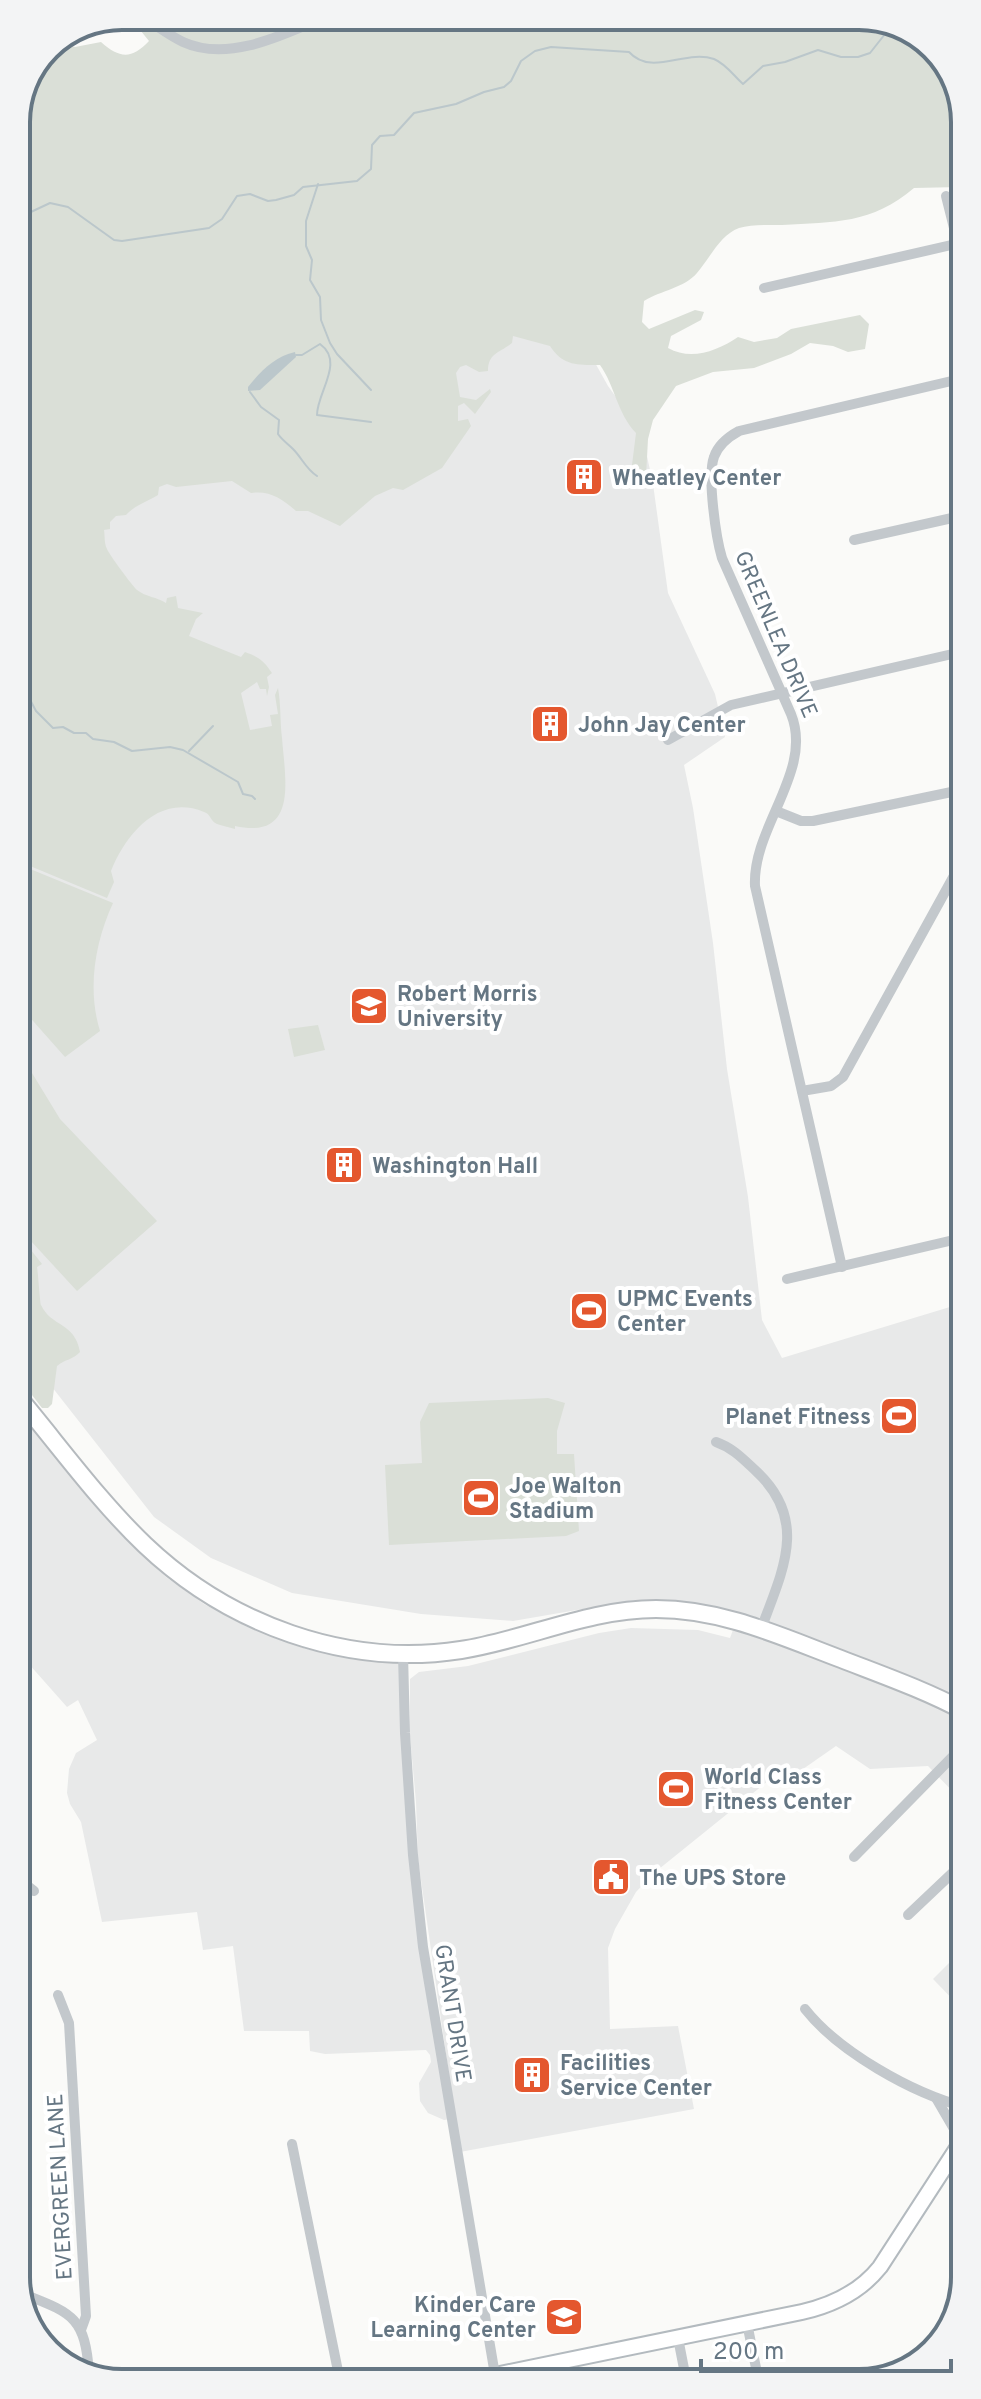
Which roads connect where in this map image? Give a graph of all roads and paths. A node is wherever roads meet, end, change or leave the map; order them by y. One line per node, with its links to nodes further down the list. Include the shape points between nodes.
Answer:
1 (163, 30): 2 (street, via 185,43 221,50)
2 (293, 30)
3 (946, 196): 4 (street)
4 (951, 214)
5 (951, 245): 6 (street)
6 (764, 288)
7 (951, 381): 11 (street, GREENLEA DRIVE, via 746,429 716,451 712,474 720,550)
8 (951, 518): 9 (street)
9 (854, 540)
10 (951, 654): 11 (street)
11 (781, 693): 12 (street, via 731,705); 14 (street, GREENLEA DRIVE, via 798,744)
12 (668, 740)
13 (951, 792): 14 (street, via 813,821)
14 (776, 811): 16 (street, GREENLEA DRIVE, via 760,849 755,886)
15 (951, 881): 16 (street, via 843,1077 831,1086)
16 (802, 1091): 18 (street, GREENLEA DRIVE)
17 (951, 1241): 18 (street)
18 (842, 1267): 19 (street)
19 (787, 1279)
20 (30, 1411): 24 (main road, via 137,1537 203,1591 295,1636)
21 (30, 1427): 24 (main road, via 135,1549 204,1604 306,1649 371,1662)
22 (716, 1442): 23 (street, via 729,1446 763,1477 782,1502 788,1521 786,1551)
23 (761, 1629): 24 (main road, via 696,1612 643,1609); 25 (main road)
24 (403, 1659): 26 (main road, via 478,1656 610,1623 679,1620 762,1639); 46 (street, GRANT DRIVE, via 419,1919 454,2142)
25 (951, 1705)
26 (951, 1716)
27 (951, 1758): 28 (street)
28 (854, 1857)
29 (951, 1874): 32 (street)
30 (30, 1888): 31 (street)
31 (34, 1891)
32 (908, 1915)
33 (58, 1995): 42 (street, EVERGREEN LANE, via 69,2023 86,2316)
34 (805, 2009): 35 (street, via 860,2056)
35 (935, 2097): 36 (street); 37 (street)
36 (951, 2102)
37 (951, 2120)
38 (292, 2144): 45 (street)
39 (951, 2157): 41 (main road, via 887,2257 862,2286 826,2306)
40 (33, 2298): 42 (street, via 64,2311)
41 (747, 2323): 43 (main road); 49 (street)
42 (81, 2330): 44 (street, EVERGREEN LANE)
43 (678, 2338): 47 (main road); 48 (street)
44 (88, 2363)
45 (338, 2369)
46 (503, 2369)
47 (537, 2369)
48 (684, 2369)
49 (756, 2369)

